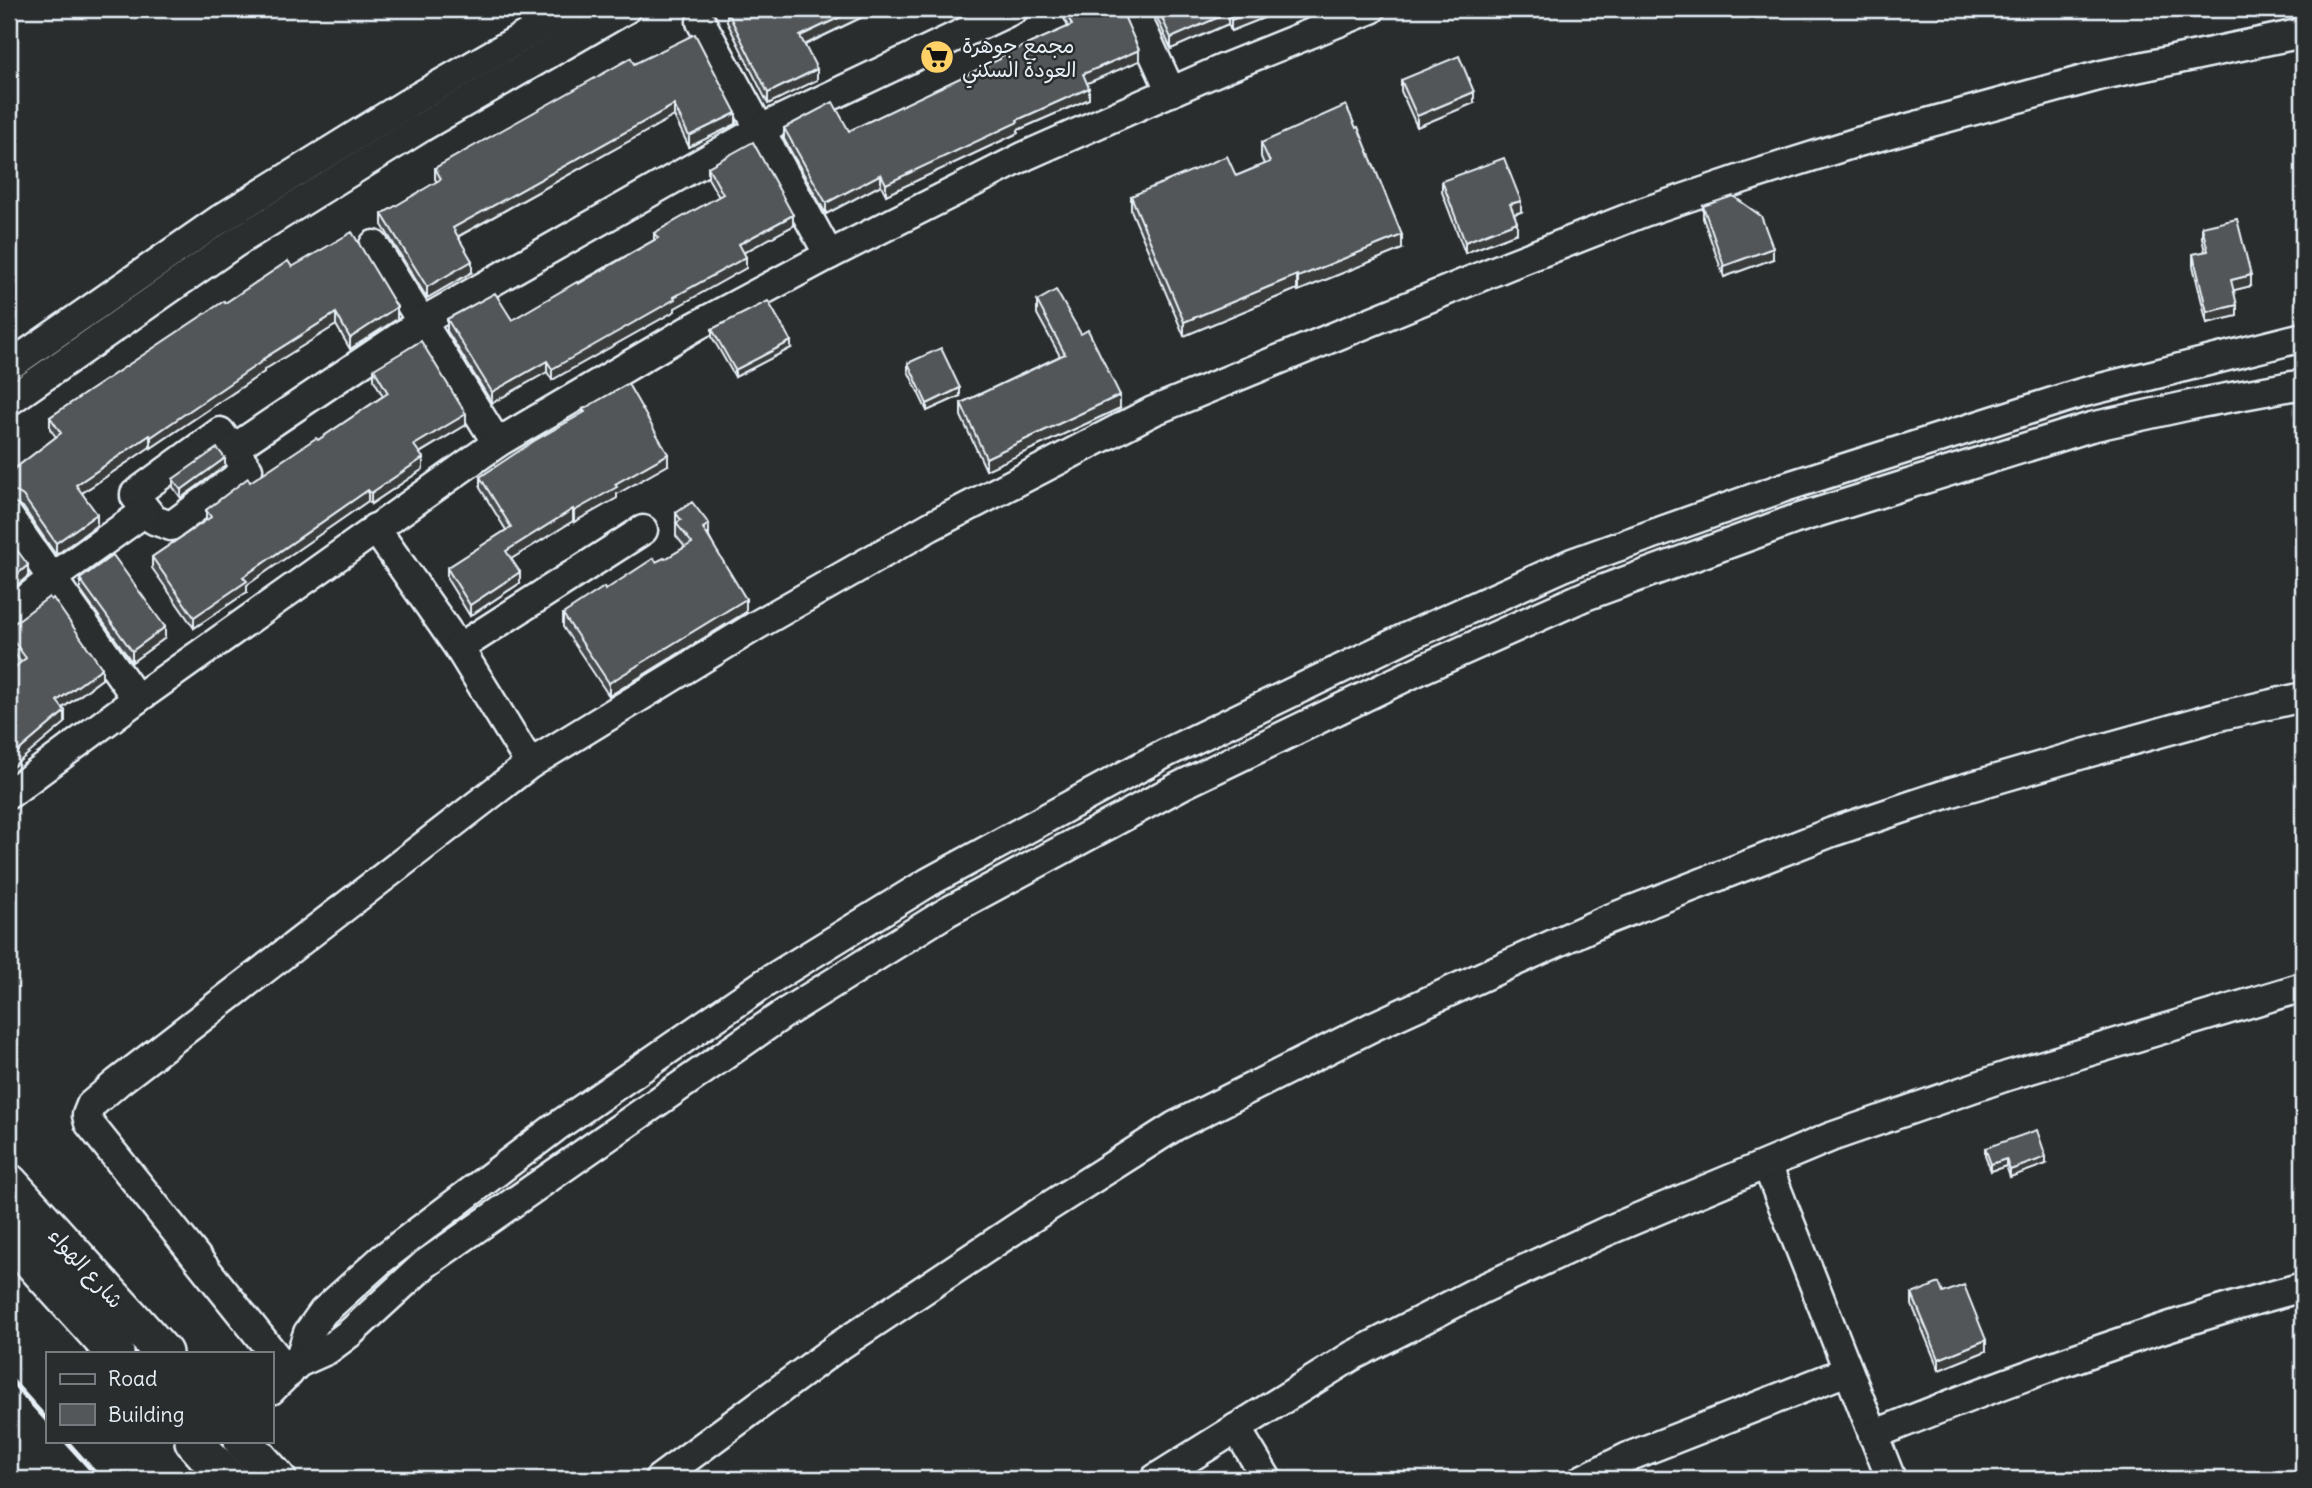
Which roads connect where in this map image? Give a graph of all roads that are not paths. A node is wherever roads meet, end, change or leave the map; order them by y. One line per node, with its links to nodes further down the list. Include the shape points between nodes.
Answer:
1 (571, 9): 14 (street, via 219,220)
2 (626, 9): 16 (street, via 422,127 235,243)
3 (1014, 9): 9 (street)
4 (1133, 9): 8 (street)
5 (1371, 9): 8 (street)
6 (701, 22): 9 (street)
7 (2303, 33): 28 (street, via 2102,75 1834,149 1644,212 1337,334 1153,411 931,526 757,625)
8 (1171, 92): 11 (street, via 1025,156)
9 (761, 129): 11 (street); 12 (street)
10 (374, 245): 12 (street)
11 (829, 255): 17 (street, via 696,326)
12 (423, 321): 17 (street); 18 (street)
13 (2303, 337): 40 (street, via 2068,397 1782,488 1573,563 1166,753 906,896 765,983 556,1127 382,1259 323,1312)
14 (9, 366)
15 (2303, 384): 40 (street, via 2091,427 1793,520 1585,596 1182,785 947,912 785,1013 425,1264 343,1338)
16 (10, 397)
17 (497, 443): 21 (street)
18 (233, 449): 19 (street, via 220,432 170,467 135,494); 19 (street, via 248,469 171,526 156,522)
19 (146, 511): 23 (street)
20 (9, 517): 23 (street)
21 (375, 528): 25 (street); 27 (street)
22 (643, 530): 25 (street)
23 (52, 578): 24 (street); 27 (street)
24 (9, 613)
25 (459, 648): 28 (street)
26 (2303, 697): 47 (street, via 2070,757 1832,832 1604,921 1374,1026 1175,1126 836,1348)
27 (137, 699): 29 (street)
28 (530, 764): 37 (street, via 91,1105 89,1123)
29 (9, 794)
30 (2303, 988): 31 (street, via 2007,1076 1831,1137)
31 (1767, 1165): 39 (street); 41 (street, via 1482,1289 1352,1356)
32 (9, 1183): 36 (main road, شارع الهواء)
33 (9, 1236): 35 (main road, شارع الهواء)
34 (2303, 1287): 42 (street, via 2063,1361)
35 (114, 1352)
36 (162, 1352)
37 (267, 1352)
38 (273, 1359): 40 (street)
39 (1847, 1371): 42 (street); 50 (street)
40 (286, 1376)
41 (1237, 1428): 48 (street); 49 (street)
42 (1873, 1435): 51 (street)
43 (195, 1442): 45 (main road)
44 (244, 1442): 46 (main road)
45 (228, 1479)
46 (277, 1479)
47 (659, 1479)
48 (1155, 1479)
49 (1267, 1479)
50 (1583, 1479)
51 (1891, 1479)

